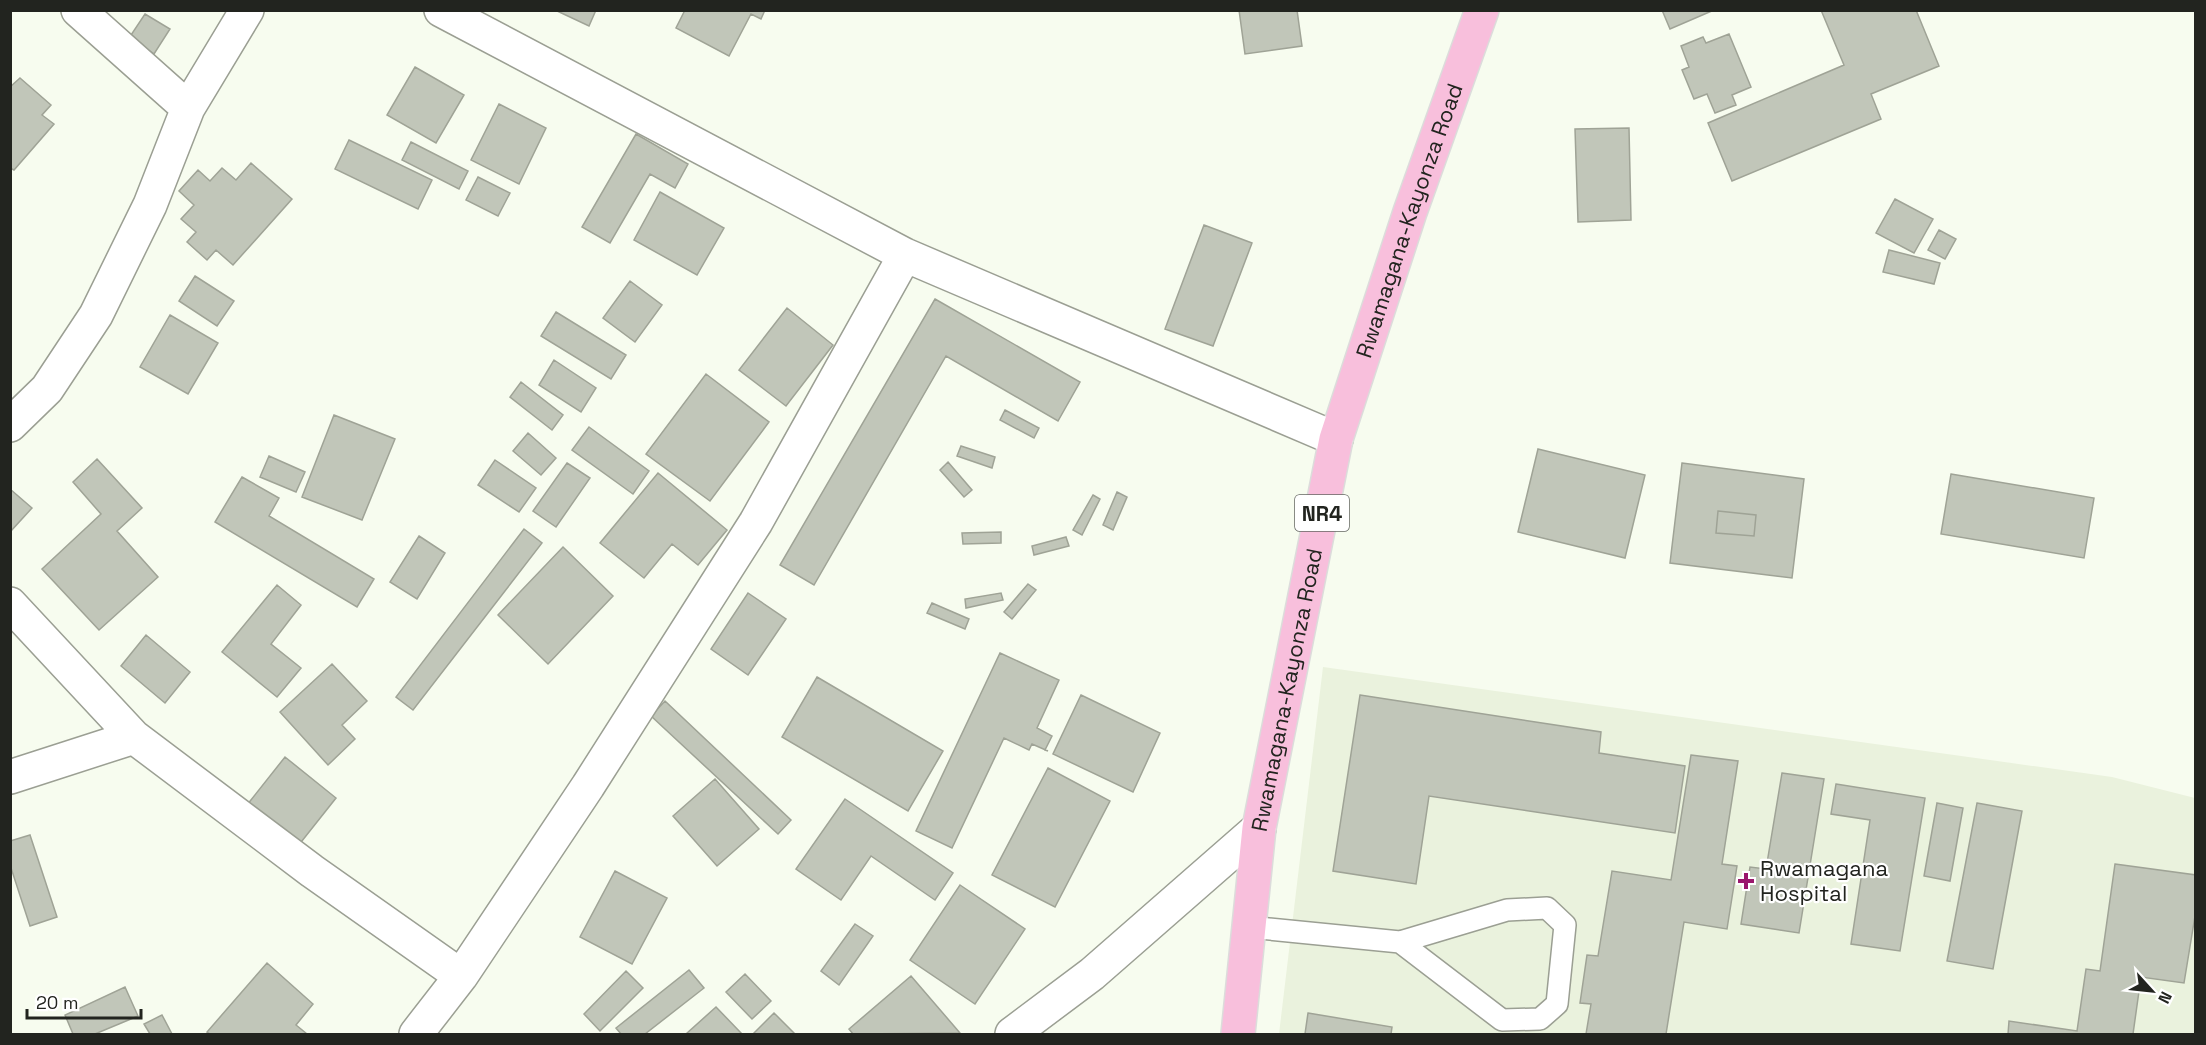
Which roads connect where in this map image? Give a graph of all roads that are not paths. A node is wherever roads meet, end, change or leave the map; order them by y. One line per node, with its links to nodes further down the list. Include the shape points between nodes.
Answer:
1 (78, 10): 5 (street)
2 (247, 10): 5 (street)
3 (441, 10): 6 (street)
4 (1482, 10): 8 (highway, Rwamagana-Kayonza Road / NR4, via 1410,212)
5 (188, 108): 7 (street, via 150,205 96,315 47,389)
6 (905, 255): 8 (street); 15 (street, via 756,522)
7 (10, 424)
8 (1336, 439): 12 (highway, Rwamagana-Kayonza Road / NR4)
9 (10, 603): 10 (street)
10 (135, 737): 11 (street); 15 (street, via 312,871)
11 (10, 777)
12 (1259, 828): 13 (highway, Rwamagana-Kayonza Road / NR4); 17 (street, via 1092,974)
13 (1249, 927): 14 (lane); 18 (highway, Rwamagana-Kayonza Road / NR4)
14 (1400, 942): 14 (lane, via 1507,910 1546,908 1565,925 1557,1004 1540,1019 1502,1020)
15 (461, 976): 16 (street)
16 (417, 1035)
17 (1012, 1035)
18 (1239, 1035)

